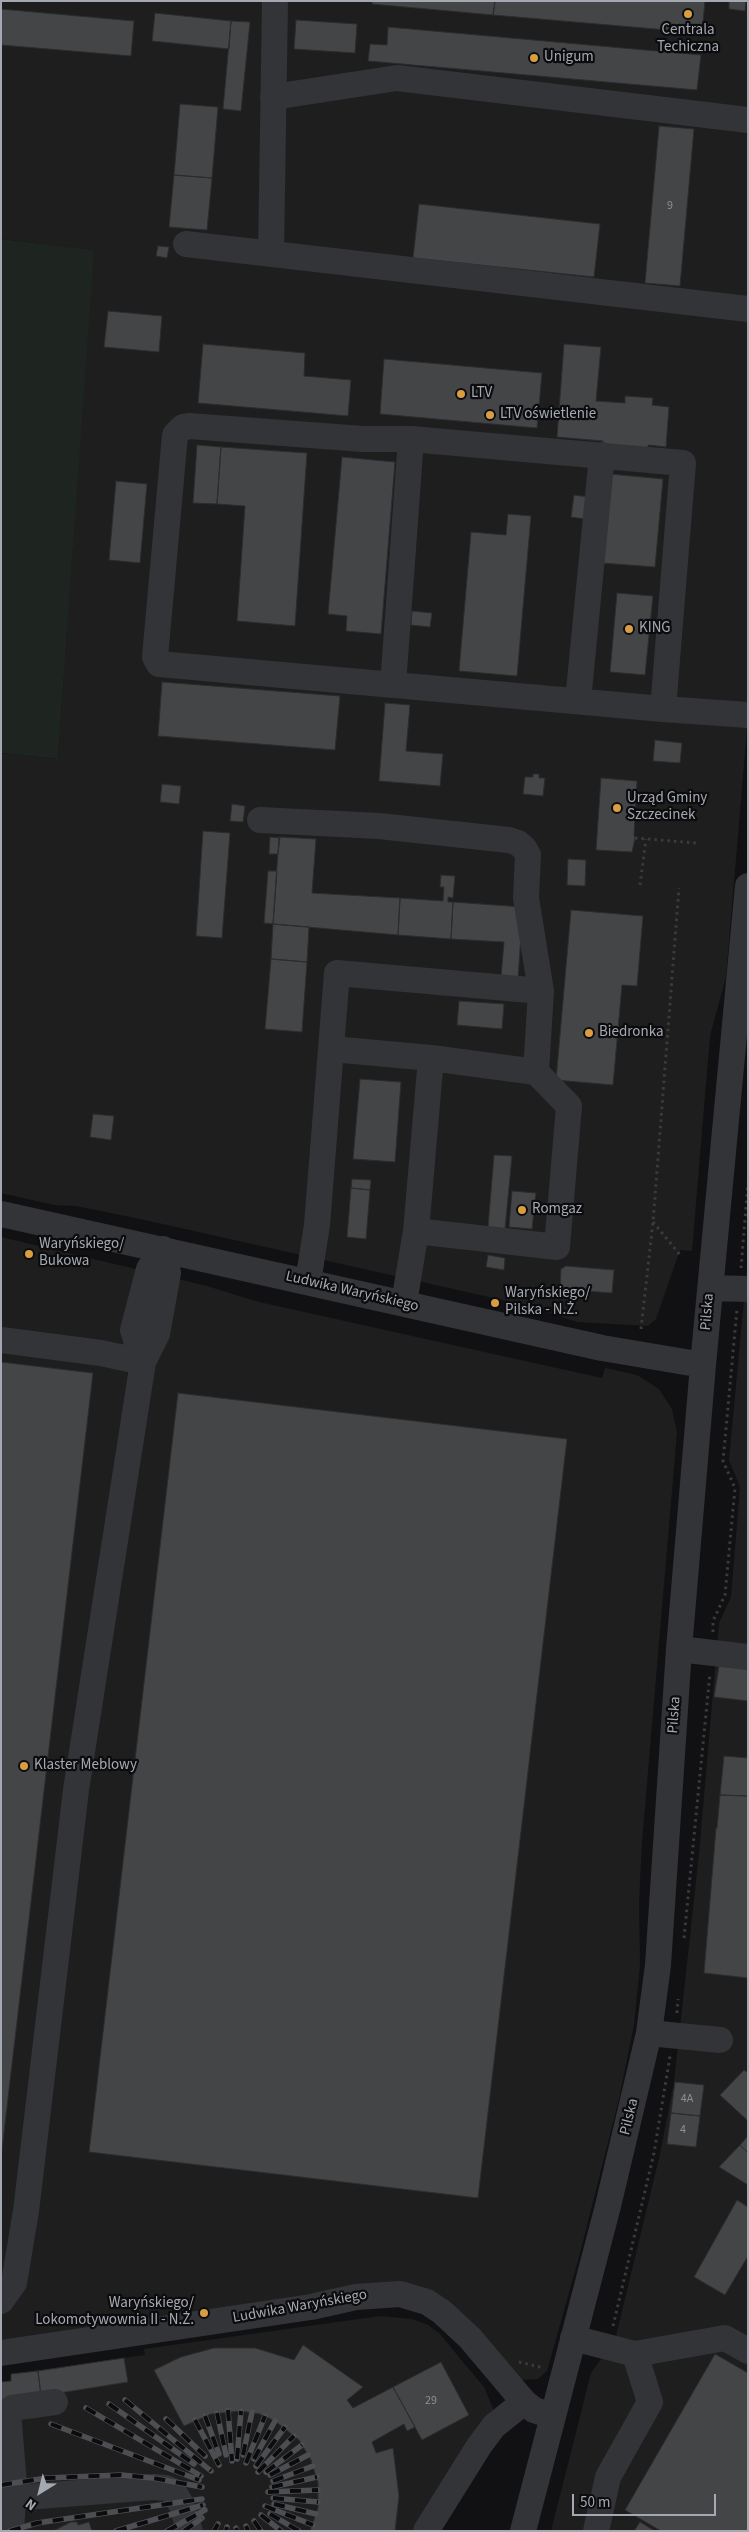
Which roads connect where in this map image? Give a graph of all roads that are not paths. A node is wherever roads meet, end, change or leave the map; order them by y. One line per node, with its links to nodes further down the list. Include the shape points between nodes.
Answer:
1 (275, 1): 2 (street)
2 (273, 97): 3 (street, via 397,78); 5 (street)
3 (748, 120)
4 (186, 244): 5 (street)
5 (271, 254): 6 (street)
6 (748, 308)
7 (411, 440): 8 (street); 9 (street); 9 (street, via 189,426 178,430 173,442 155,656 163,666)
8 (602, 455): 10 (street); 11 (street, via 683,463)
9 (393, 685): 10 (street)
10 (578, 701): 11 (street)
11 (663, 709): 12 (street)
12 (748, 715)
13 (260, 820): 16 (street, via 379,826 518,843 528,855 526,898)
14 (748, 886): 15 (street, Pilska)
15 (744, 979): 24 (street, Pilska)
16 (541, 991): 17 (street, via 337,973); 19 (street)
17 (332, 1049): 18 (street); 23 (street, via 317,1225)
18 (431, 1058): 19 (street); 21 (street)
19 (536, 1072): 21 (street, via 570,1106 557,1247)
20 (1, 1214): 22 (street, Ludwika Waryńskiego)
21 (416, 1231): 26 (street)
22 (163, 1249): 23 (street, Ludwika Waryńskiego); 28 (street, via 149,1269 132,1330)
23 (308, 1282): 26 (street, Ludwika Waryńskiego)
24 (710, 1288): 25 (street); 29 (street, Pilska)
25 (748, 1289)
26 (404, 1303): 29 (street, Ludwika Waryńskiego, via 602,1348)
27 (1, 1340): 28 (street)
28 (143, 1362): 34 (street, via 76,1790 26,2211 14,2283)
29 (703, 1365): 30 (street, Pilska)
30 (679, 1649): 31 (street); 32 (street, Pilska, via 658,1965)
31 (748, 1657)
32 (649, 2034): 33 (street); 35 (street, Pilska)
33 (720, 2040)
34 (1, 2301)
35 (573, 2338): 38 (street); 41 (street, Pilska)
36 (748, 2351): 38 (street, via 726,2338)
37 (1, 2353): 40 (street, Ludwika Waryńskiego, via 311,2307 356,2297 400,2294 427,2302 456,2323)
38 (634, 2354): 48 (street, via 650,2402 608,2477)
39 (55, 2402): 42 (street, via 12,2408 8,2412)
40 (524, 2402): 41 (street, Ludwika Waryńskiego, via 534,2410); 46 (street, via 494,2426)
41 (553, 2416): 47 (street, Pilska)
42 (7, 2469): 43 (street)
43 (7, 2499): 44 (street); 45 (street, via 166,2488 174,2492 181,2504)
44 (11, 2531)
45 (190, 2531)
46 (426, 2531)
47 (523, 2531)
48 (596, 2531)

